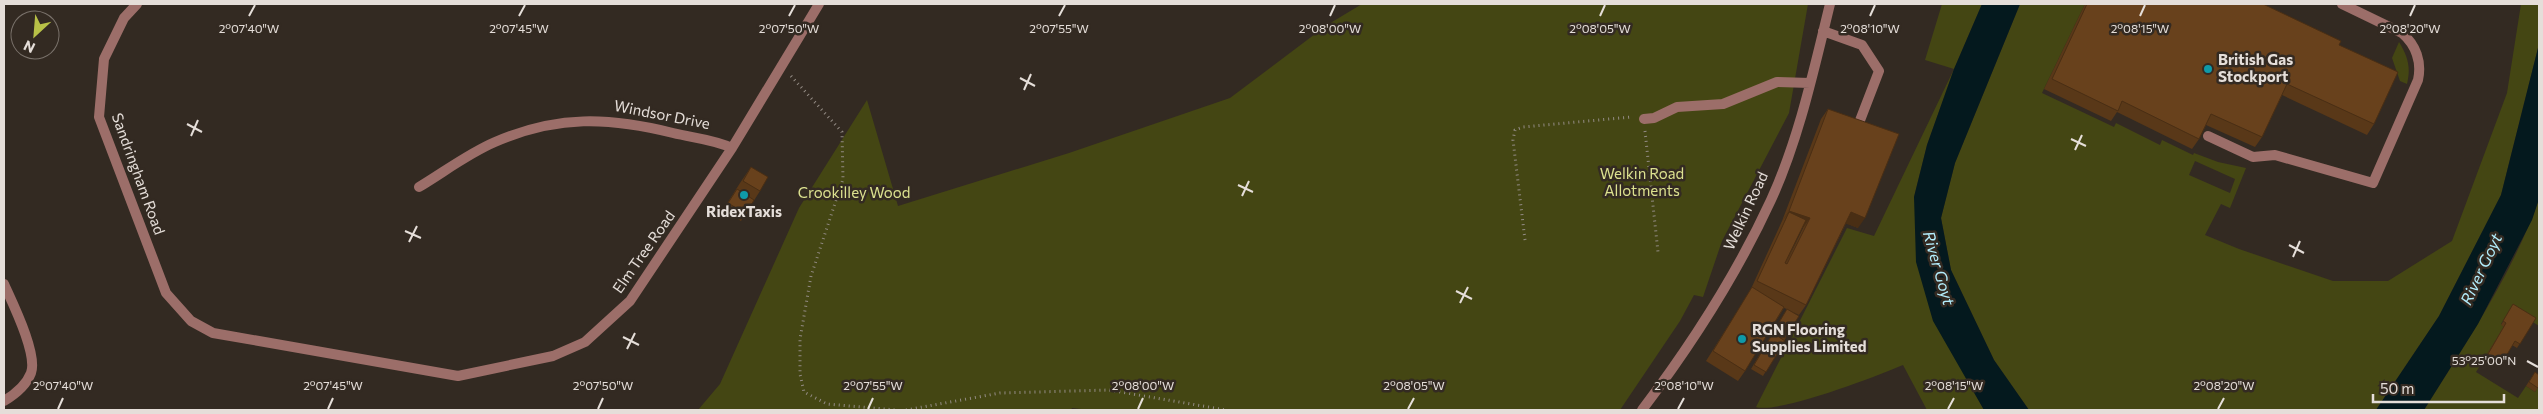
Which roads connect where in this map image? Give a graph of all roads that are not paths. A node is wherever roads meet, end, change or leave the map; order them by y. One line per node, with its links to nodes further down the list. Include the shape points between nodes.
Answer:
1 (137, 4): 13 (street, Sandringham Road, via 124,18 104,59 99,117 166,292)
2 (819, 4): 10 (street, Elm Tree Road)
3 (1830, 4): 5 (street, Welkin Road)
4 (2342, 4): 9 (street, via 2402,33 2410,40 2418,57 2418,80 2373,184 2275,155 2253,157)
5 (1823, 32): 6 (street, Welkin Road); 8 (street, via 1862,45 1879,71)
6 (1810, 83): 7 (street, via 1777,82 1723,104 1677,107); 15 (street, Welkin Road, via 1772,199 1713,312)
7 (1644, 119)
8 (1859, 123)
9 (2208, 136)
10 (732, 148): 11 (street, Windsor Drive, via 717,141 636,124 600,119 563,122 494,142); 13 (street, Elm Tree Road, via 630,301 585,342 553,356 458,376 213,333)
11 (420, 187)
12 (4, 284): 14 (street, via 30,349 31,373 18,392)
13 (190, 321)
14 (4, 401)
15 (1642, 410)

